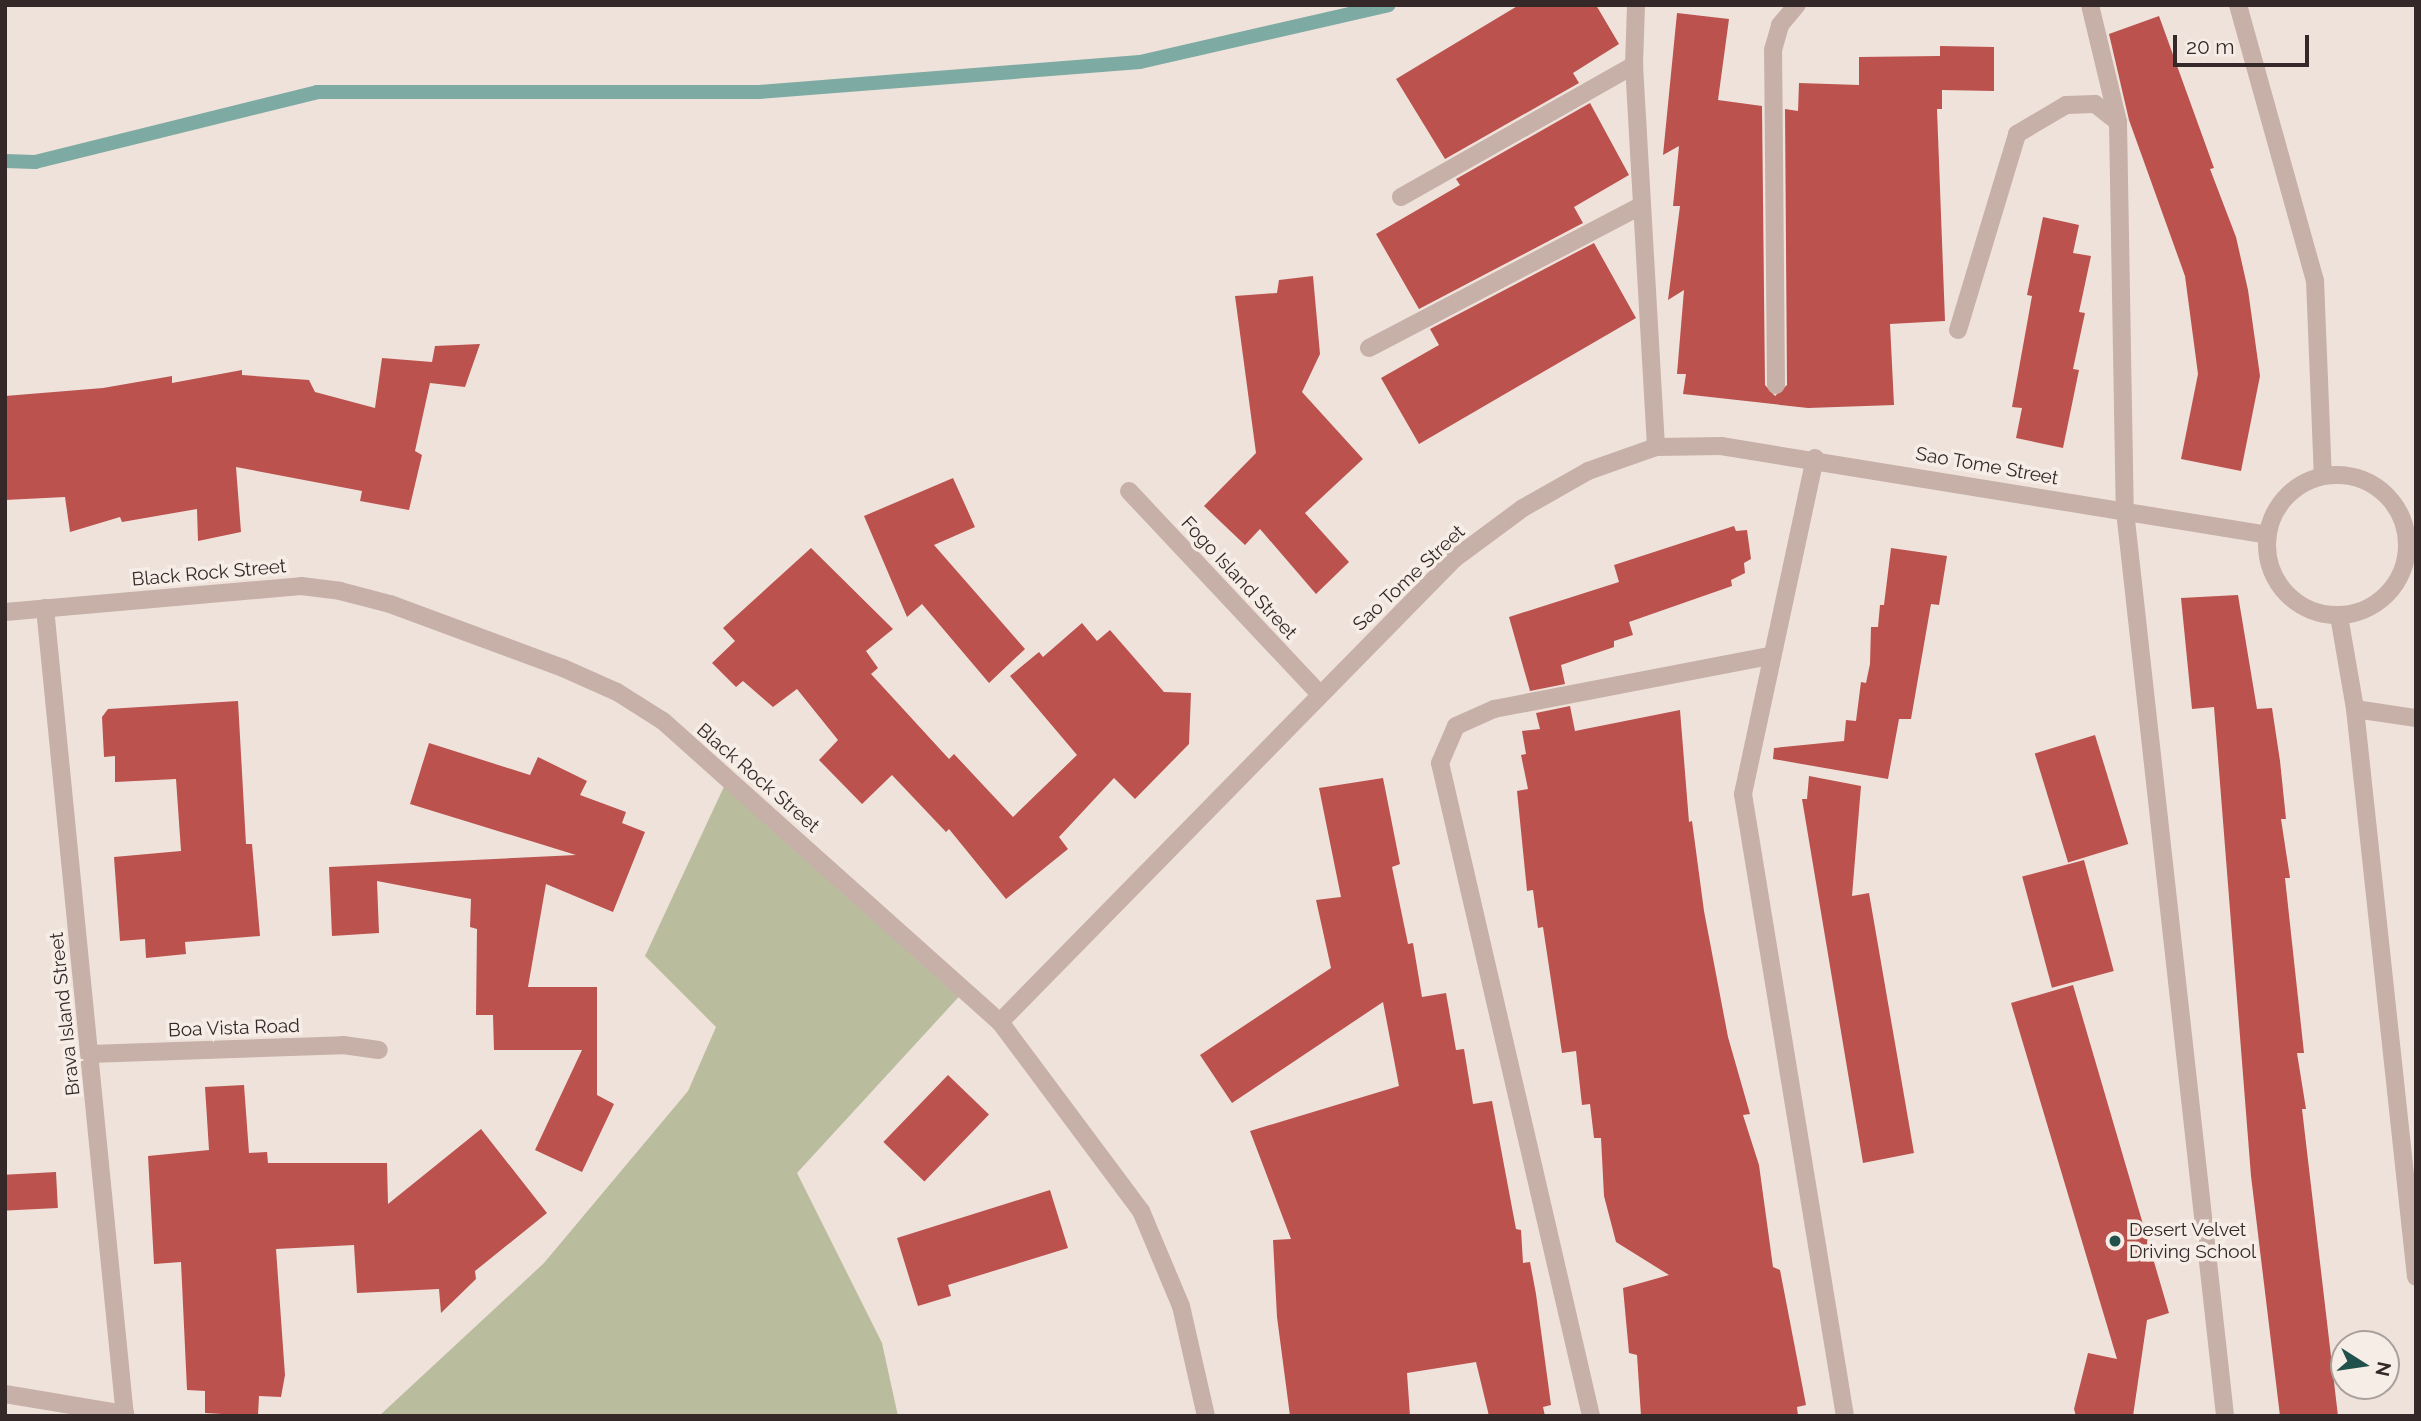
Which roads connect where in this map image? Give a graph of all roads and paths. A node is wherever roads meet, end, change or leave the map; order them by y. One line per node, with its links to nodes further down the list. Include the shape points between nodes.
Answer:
1 (1636, 5): 5 (street)
2 (1797, 5): 11 (street, via 1780,25 1773,50)
3 (2090, 5): 6 (street)
4 (2238, 5): 14 (street, via 2315,280)
5 (1634, 65): 7 (street); 8 (street)
6 (2118, 122): 9 (street, via 2095,104 2066,105 2017,134); 16 (street)
7 (1401, 197)
8 (1641, 206): 10 (street); 12 (street)
9 (1958, 330)
10 (1369, 348)
11 (1776, 385)
12 (1656, 447): 13 (street, Sao Tome Street, via 1721,446); 23 (street, Sao Tome Street, via 1588,471 1523,508 1454,559)
13 (1815, 458): 16 (street, Sao Tome Street); 22 (street)
14 (2323, 476): 17 (street, via 2296,487 2283,500); 18 (street, via 2357,477 2377,486 2404,521)
15 (1129, 491): 23 (street, Fogo Island Street)
16 (2125, 510): 17 (street, Sao Tome Street); 35 (street)
17 (2267, 535): 21 (street, via 2273,575 2284,592 2319,614)
18 (2411, 552): 21 (street, via 2395,585 2380,601 2361,612)
19 (44, 608): 20 (street, Black Rock Street); 26 (street, Black Rock Street, via 314,588 390,604 563,668 617,692 663,721); 28 (street, Brava Island Street)
20 (5, 612)
21 (2339, 616): 24 (street)
22 (1770, 656): 33 (street, via 1494,709 1456,726 1440,763); 34 (street, via 1743,794)
23 (1320, 693): 26 (street, Sao Tome Street)
24 (2355, 709): 25 (street); 29 (street)
25 (2416, 718)
26 (1000, 1022): 32 (street, Black Rock Street, via 1141,1211 1181,1306)
27 (379, 1050): 28 (street, Boa Vista Road, via 343,1045)
28 (90, 1054): 31 (street, Brava Island Street)
29 (2416, 1277)
30 (5, 1394): 31 (street)
31 (125, 1415)
32 (1206, 1416)
33 (1591, 1416)
34 (1845, 1416)
35 (2225, 1416)

